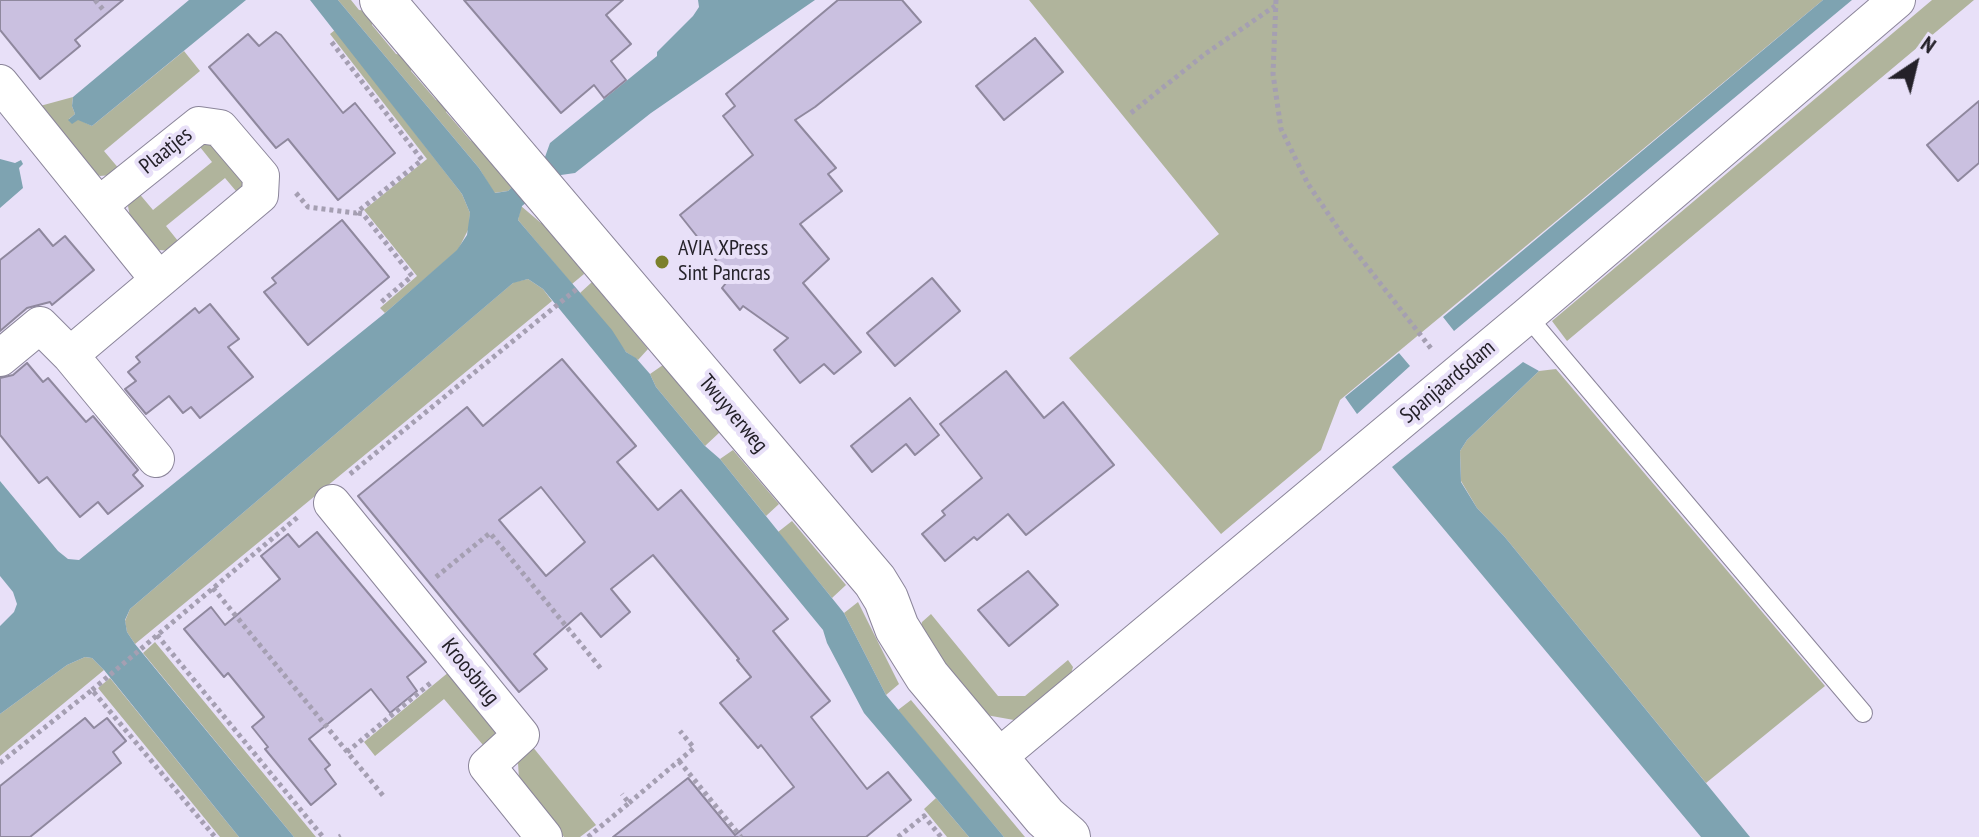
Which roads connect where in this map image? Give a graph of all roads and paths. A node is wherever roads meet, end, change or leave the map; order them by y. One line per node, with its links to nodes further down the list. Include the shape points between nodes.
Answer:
1 (95, 0): 5 (path)
2 (382, 0): 30 (street, Twuyverweg, via 875,581 927,676)
3 (1897, 0): 16 (street, Spanjaardsdam)
4 (1276, 3): 8 (path); 19 (path, via 1273,74 1281,129 1308,184 1344,237)
5 (105, 12)
6 (330, 40): 11 (path, via 422,160)
7 (0, 83): 10 (street)
8 (1131, 113)
9 (261, 184): 10 (street, Plaatjes, via 261,176 220,128 199,125); 11 (path, via 291,187 308,207); 12 (street, via 260,195)
10 (99, 205): 12 (street)
11 (356, 213): 14 (path, via 363,214 412,276)
12 (159, 280): 17 (street)
13 (583, 284): 15 (path)
14 (379, 304)
15 (545, 314)
16 (1527, 316): 19 (street, Spanjaardsdam); 27 (lane)
17 (70, 355): 18 (street, via 40,325); 20 (street)
18 (0, 358)
19 (1454, 377): 30 (street, Spanjaardsdam)
20 (156, 459)
21 (332, 503): 23 (street, Kroosbrug)
22 (213, 588): 29 (path)
23 (410, 599): 24 (street, Kroosbrug); 25 (path, via 490,533)
24 (460, 659): 29 (path); 38 (street, Kroosbrug, via 521,735 487,766)
25 (602, 670)
26 (93, 688): 32 (path); 36 (path); 37 (path, via 156,637)
27 (1863, 713)
28 (680, 731): 31 (path, via 694,748)
29 (347, 752): 34 (path)
30 (996, 759): 43 (street, Twuyverweg)
31 (679, 761): 35 (path); 40 (path)
32 (0, 763)
33 (622, 794): 35 (path)
34 (385, 798)
35 (629, 803): 39 (path)
36 (212, 836)
37 (323, 837)
38 (544, 837)
39 (588, 837)
40 (741, 837)
41 (898, 837): 42 (path, via 924,816)
42 (941, 837)
43 (1068, 837)

